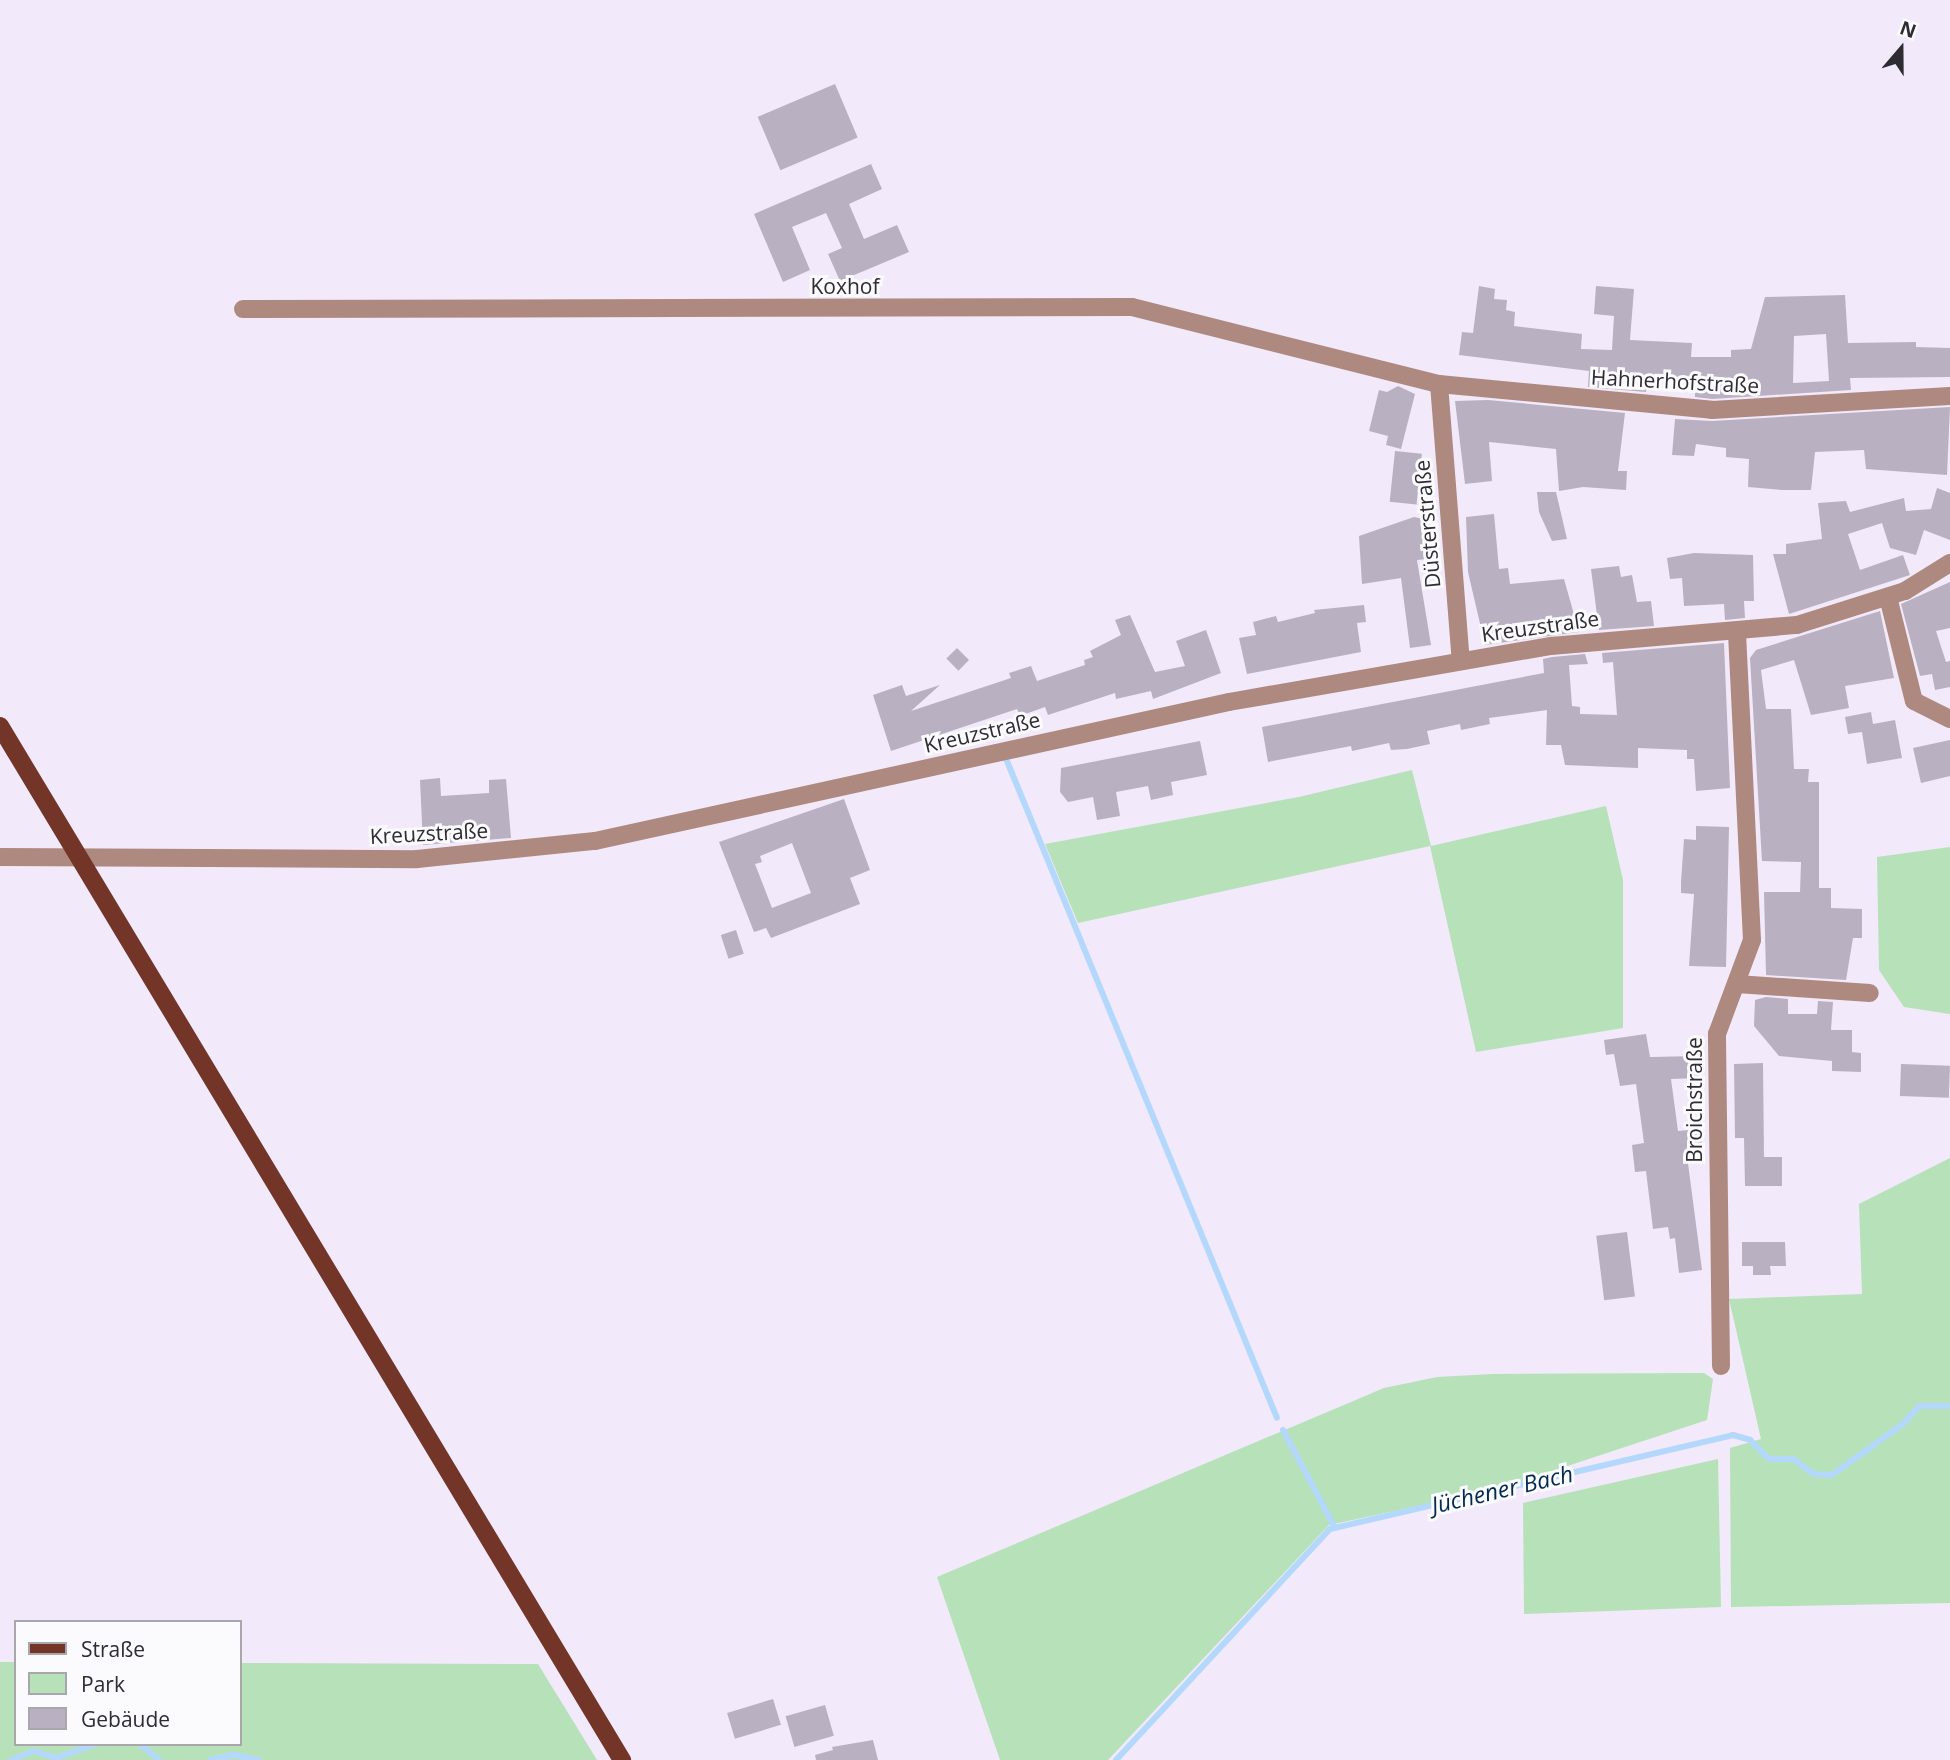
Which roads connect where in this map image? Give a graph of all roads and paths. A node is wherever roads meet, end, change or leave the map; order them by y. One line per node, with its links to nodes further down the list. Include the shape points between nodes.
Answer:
1 (243, 309): 2 (street, Koxhof, via 1132,307)
2 (1439, 384): 3 (street, Hahnerhofstraße, via 1713,410); 7 (street, Düsterstraße)
3 (1950, 396)
4 (1950, 563): 5 (street, Kreuzstraße, via 1923,583)
5 (1888, 597): 6 (street, Kreuzstraße, via 1817,620); 8 (street, via 1914,701)
6 (1737, 633): 7 (street, Kreuzstraße, via 1611,638); 12 (street, Broichstraße, via 1752,940)
7 (1461, 661): 11 (street, Kreuzstraße, via 1164,714 712,818 584,842 417,859)
8 (1950, 719)
9 (0, 726): 11 (main road)
10 (0, 856): 11 (street, Kreuzstraße)
11 (80, 858): 15 (main road)
12 (1737, 984): 13 (street); 14 (street, Broichstraße, via 1720,1015 1716,1042)
13 (1870, 993)
14 (1721, 1366)
15 (622, 1760)

